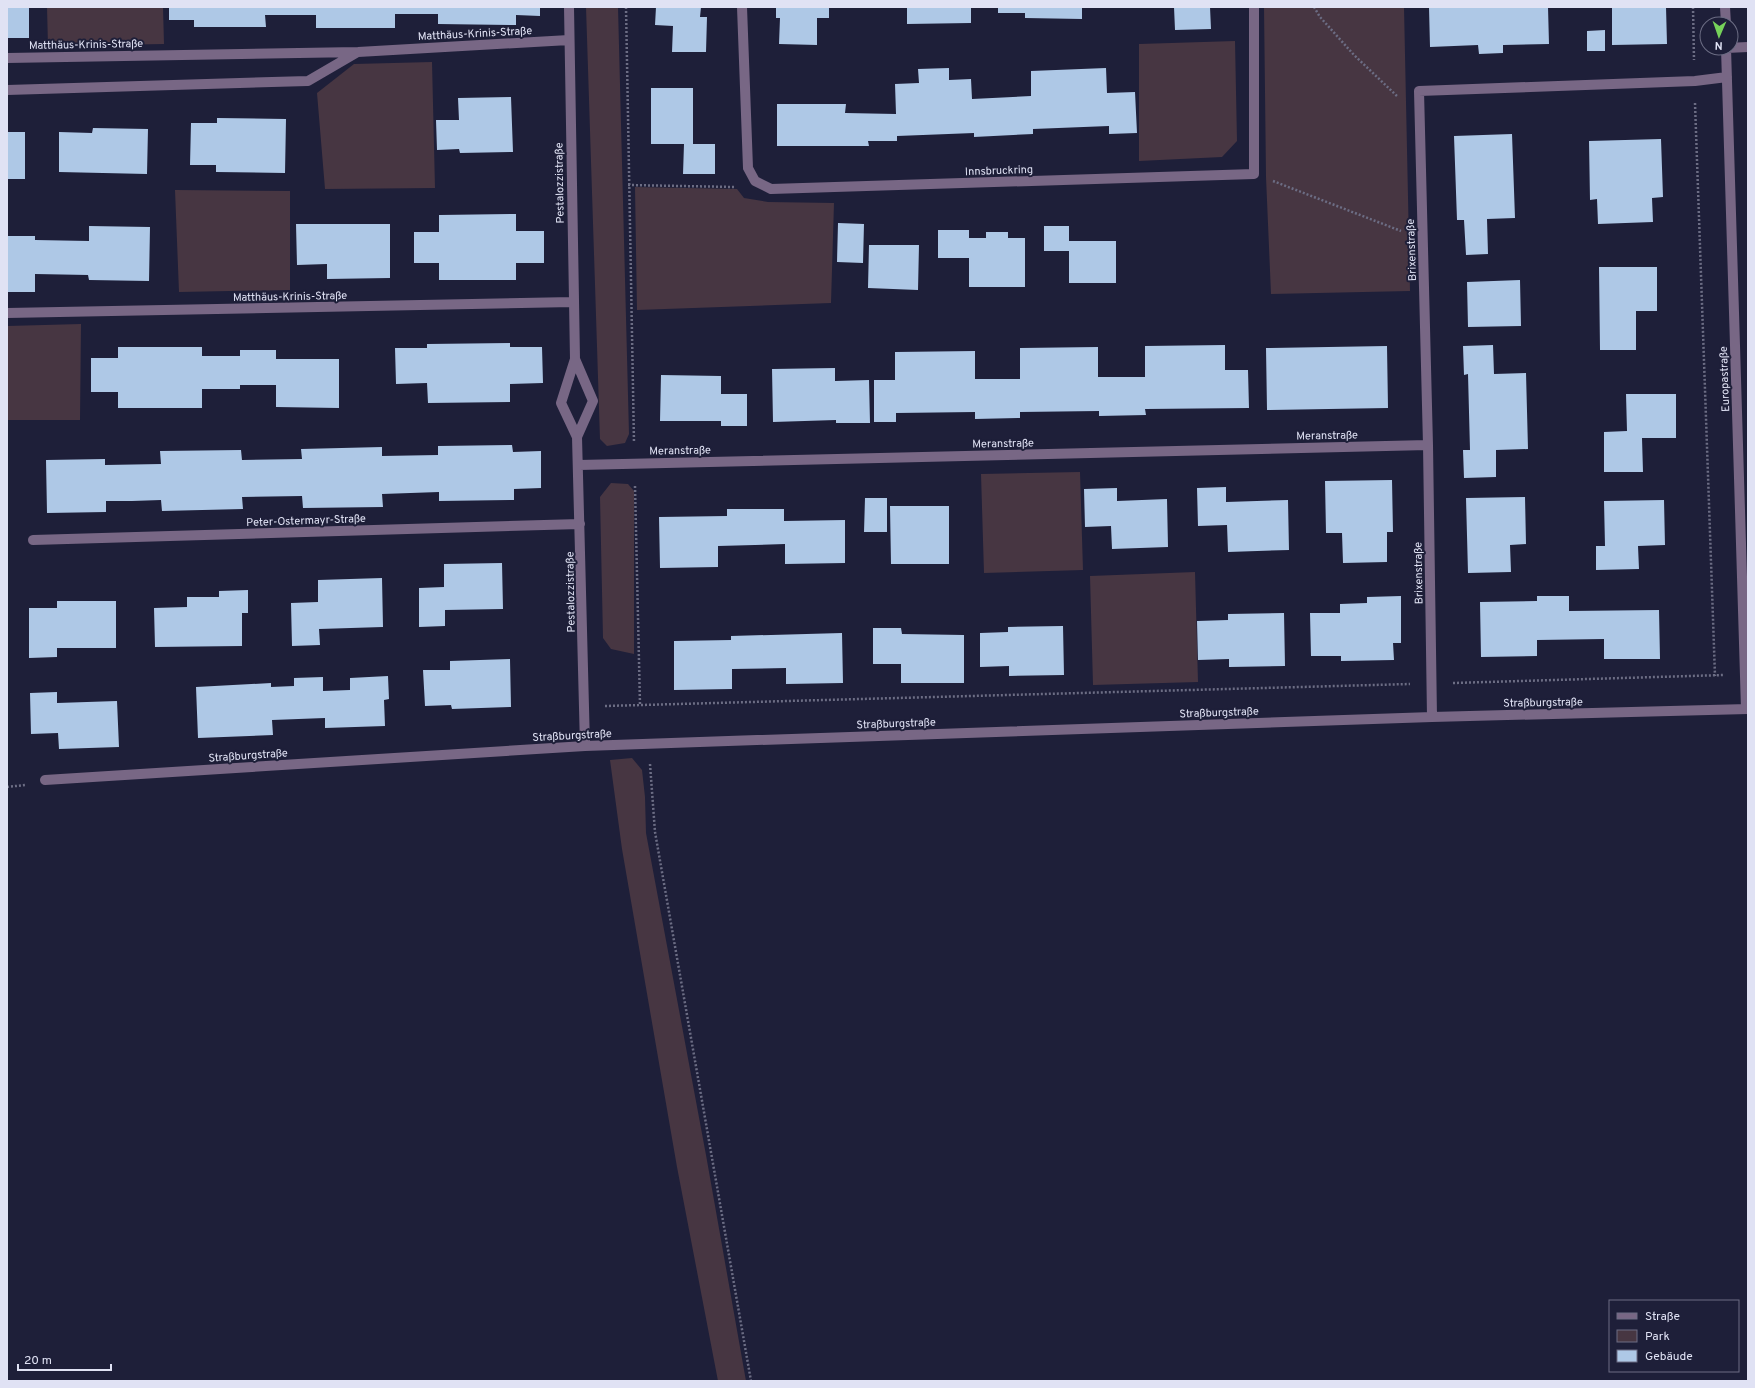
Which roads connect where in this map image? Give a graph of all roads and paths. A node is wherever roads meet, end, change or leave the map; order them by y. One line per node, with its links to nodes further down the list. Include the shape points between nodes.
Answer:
1 (568, 7): 7 (street, Pestalozzistraße)
2 (626, 7): 17 (path)
3 (742, 7): 16 (street, via 748,168)
4 (1254, 7): 15 (street)
5 (1314, 7): 14 (path, via 1354,56 1397,97)
6 (1692, 7): 12 (path)
7 (569, 40): 8 (street, Matthäus-Krinis-Straße); 19 (street, Pestalozzistraße)
8 (358, 52): 10 (street, Matthäus-Krinis-Straße); 13 (street, Matthäus-Krinis-Straße, via 308,81)
9 (1726, 56): 11 (street, Europastraße)
10 (7, 58)
11 (1727, 77): 12 (street, Brixenstraße); 28 (street, Europastraße)
12 (1695, 81): 14 (street, Brixenstraße, via 1419,91); 29 (path)
13 (7, 90)
14 (1419, 105): 18 (street, Brixenstraße)
15 (1254, 174): 16 (street, Innsbruckring, via 771,189); 18 (path, via 1388,227)
16 (755, 181): 17 (path, via 739,187)
17 (628, 185): 24 (path)
18 (1423, 238): 23 (street, Brixenstraße)
19 (573, 302): 20 (street, Matthäus-Krinis-Straße); 21 (street, Pestalozzistraße)
20 (7, 314)
21 (575, 359): 22 (street, Pestalozzistraße, via 561,404); 22 (street, Pestalozzistraße, via 593,401)
22 (577, 437): 25 (street, Pestalozzistraße)
23 (1428, 445): 24 (street, Meranstraße); 30 (street, Brixenstraße)
24 (634, 463): 25 (street, Meranstraße); 31 (path)
25 (579, 465): 26 (street, Pestalozzistraße)
26 (580, 524): 27 (street, Peter-Ostermayr-Straße); 32 (street, Pestalozzistraße)
27 (33, 540)
28 (1745, 675): 29 (path); 33 (street, Europastraße)
29 (1715, 676): 30 (path)
30 (1432, 683): 31 (path); 34 (street, Brixenstraße)
31 (640, 705): 32 (path)
32 (585, 707): 36 (street, Pestalozzistraße)
33 (1747, 709): 34 (street, Straßburgstraße)
34 (1432, 717): 35 (street, Straßburgstraße)
35 (648, 744): 36 (street, Straßburgstraße); 38 (path, via 655,832)
36 (586, 746): 37 (street, Straßburgstraße)
37 (45, 780)
38 (751, 1381)

